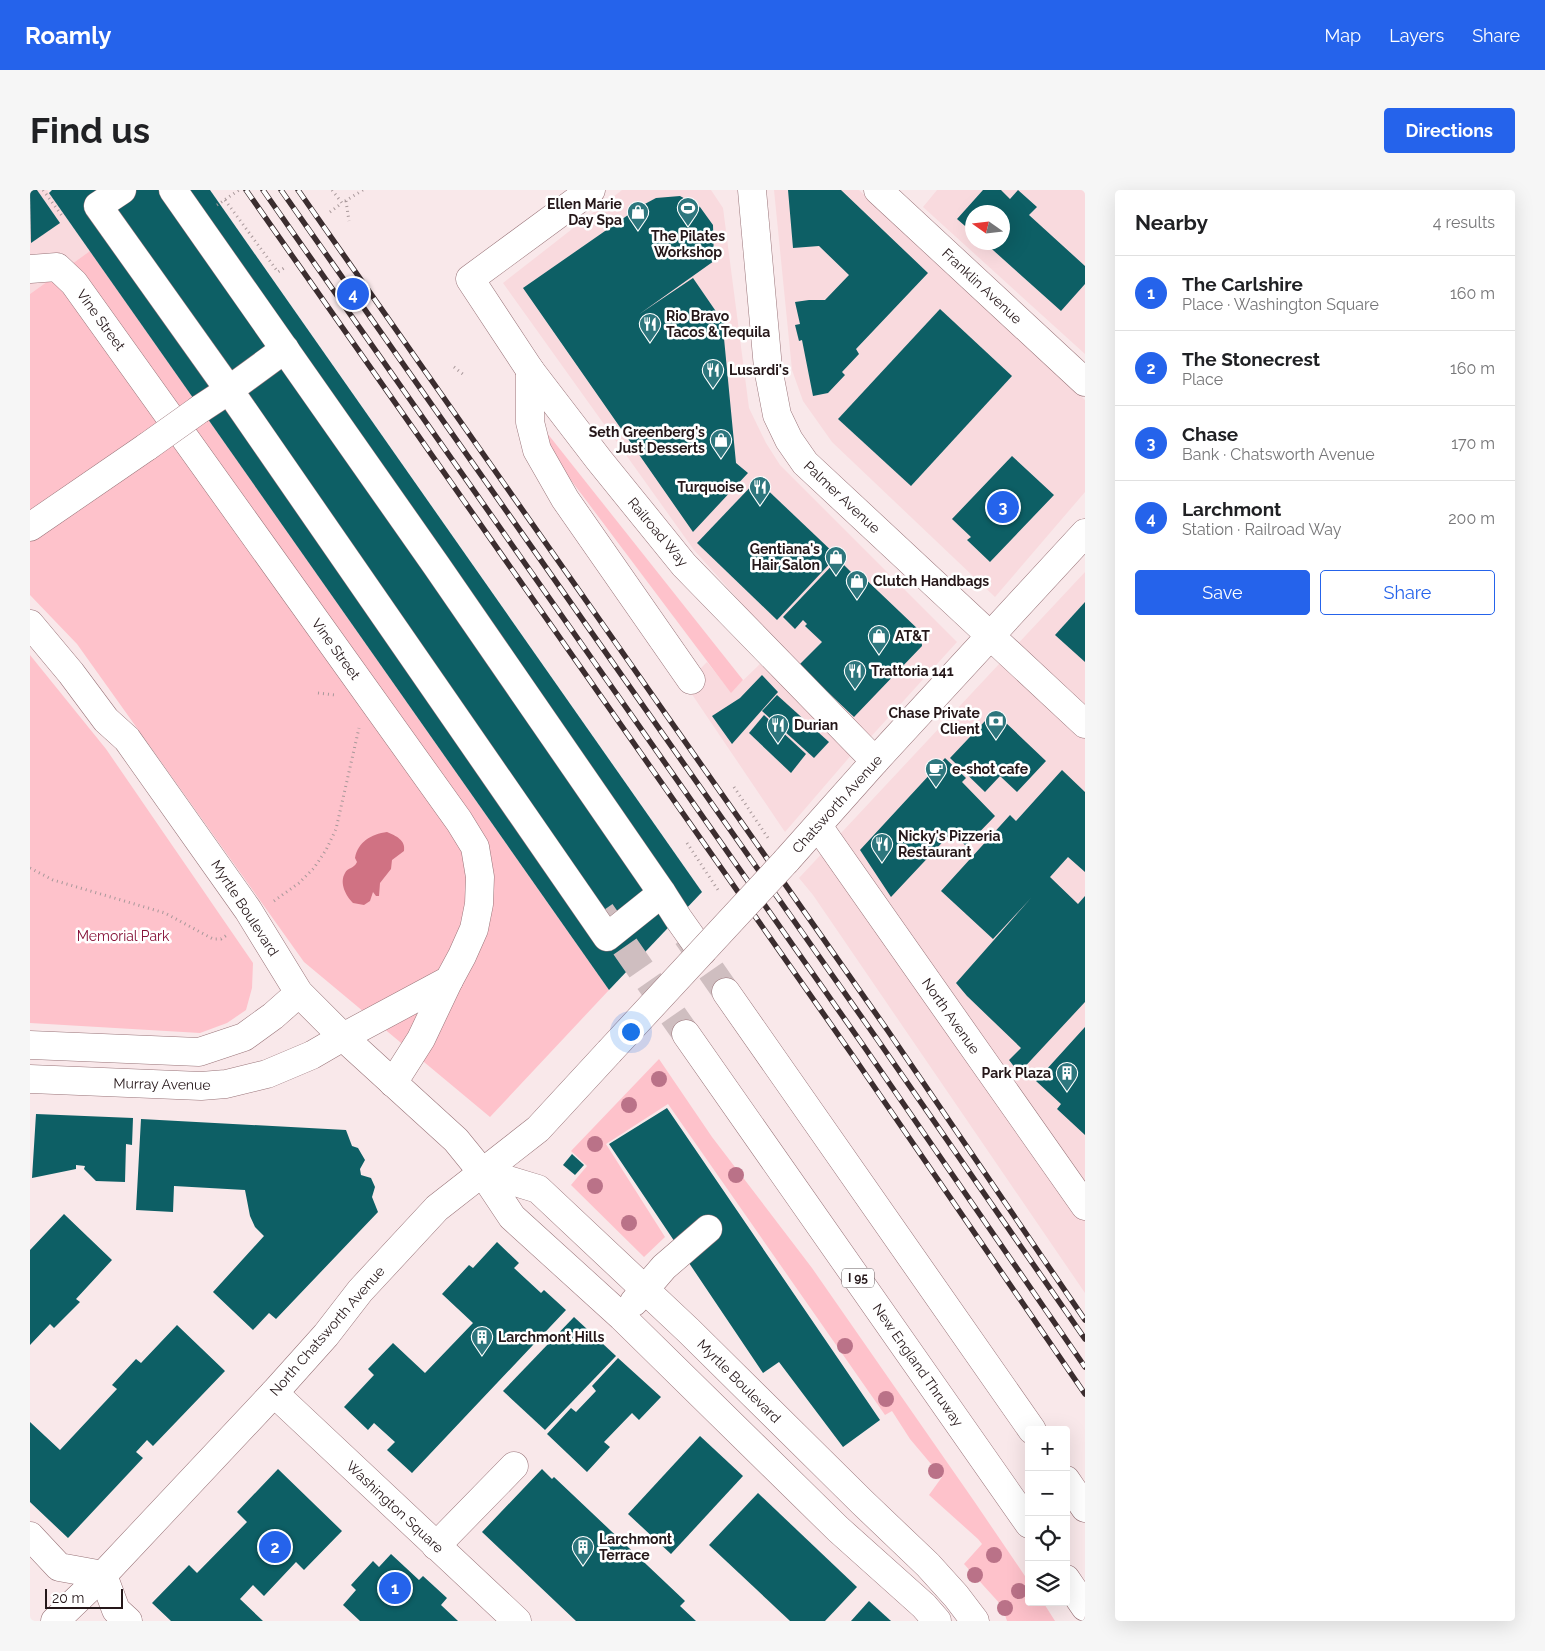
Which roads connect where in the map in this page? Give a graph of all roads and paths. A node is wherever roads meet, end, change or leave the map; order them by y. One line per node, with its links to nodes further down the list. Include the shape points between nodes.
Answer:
1 (43, 190): 13 (path)
2 (122, 190): 22 (main road, via 98,206)
3 (173, 190): 17 (main road)
4 (239, 190): 15 (path, via 225,200 278,272)
5 (332, 190): 11 (path)
6 (363, 190): 10 (path)
7 (591, 190): 19 (main road, Railroad Way, via 470,279)
8 (752, 190): 26 (main road, Palmer Avenue, via 768,368 777,415 788,440 805,463)
9 (878, 190): 21 (main road, Franklin Avenue)
10 (346, 201): 11 (path); 14 (path)
11 (342, 204): 12 (path)
12 (330, 212)
13 (63, 217)
14 (349, 221)
15 (284, 268)
16 (30, 269): 43 (main road, Vine Street, via 57,267 74,283 460,821 475,847 480,877 479,904 474,929)
17 (284, 349): 22 (main road); 38 (main road)
18 (454, 367): 20 (path)
19 (530, 370): 27 (main road, via 530,422 537,450 565,499); 32 (main road, Railroad Way, via 684,565)
20 (464, 375)
21 (1085, 382)
22 (229, 390): 23 (main road, bridge); 38 (main road, via 608,937)
23 (30, 527)
24 (1085, 533): 26 (main road, Chatsworth Avenue)
25 (30, 624): 45 (main road, Myrtle Boulevard, via 72,672 106,720 127,739 248,910)
26 (992, 636): 31 (main road, Palmer Avenue); 32 (main road, Chatsworth Avenue)
27 (691, 680)
28 (336, 688): 29 (path, via 341,696)
29 (318, 692)
30 (361, 721): 39 (path, via 336,829 326,850 299,883)
31 (1085, 724)
32 (875, 762): 34 (main road, Chatsworth Avenue)
33 (734, 787): 36 (path, via 761,830)
34 (818, 826): 36 (main road, Chatsworth Avenue); 53 (main road, North Avenue)
35 (688, 843): 40 (path)
36 (786, 861): 40 (main road, Chatsworth Avenue, bridge)
37 (30, 868): 41 (path, via 53,880 165,913 213,939)
38 (662, 893): 42 (main road)
39 (267, 906)
40 (736, 915): 42 (main road, Chatsworth Avenue, bridge)
41 (227, 935)
42 (702, 952): 49 (main road, Chatsworth Avenue, bridge)
43 (448, 980): 47 (main road); 51 (main road, Vine Street, via 421,1039)
44 (726, 992): 58 (main road)
45 (299, 993): 47 (main road, Myrtle Boulevard); 48 (main road, via 244,1037 198,1052)
46 (686, 1034): 63 (main road, New England Thruway / I 95)
47 (343, 1036): 50 (main road, Murray Avenue, via 312,1055 267,1074 226,1084 201,1086); 51 (main road, Myrtle Boulevard)
48 (30, 1045)
49 (609, 1052): 52 (main road, North Chatsworth Avenue, via 538,1128)
50 (30, 1079)
51 (393, 1082): 52 (main road, Myrtle Boulevard, via 456,1140)
52 (482, 1172): 55 (main road, Myrtle Boulevard, via 538,1189); 56 (main road, Myrtle Boulevard, via 512,1217); 57 (main road, North Chatsworth Avenue, via 437,1208 360,1291)
53 (1085, 1206)
54 (708, 1229): 55 (main road)
55 (644, 1289): 56 (main road); 61 (main road, Myrtle Boulevard)
56 (622, 1317): 64 (main road, Myrtle Boulevard)
57 (274, 1393): 66 (main road, Washington Square); 67 (main road, North Chatsworth Avenue)
58 (1029, 1426)
59 (514, 1466): 66 (main road)
60 (1070, 1486): 62 (main road)
61 (862, 1502): 64 (main road); 74 (main road, Myrtle Boulevard, via 928,1565)
62 (1085, 1508)
63 (1025, 1518)
64 (838, 1528): 73 (main road, Myrtle Boulevard)
65 (30, 1536): 67 (main road, via 59,1567)
66 (436, 1546): 72 (main road, Washington Square)
67 (102, 1575): 70 (main road, North Chatsworth Avenue); 71 (main road, via 116,1610)
68 (1070, 1585): 69 (main road)
69 (1085, 1607)
70 (56, 1621)
71 (128, 1621)
72 (517, 1621)
73 (937, 1621)
74 (975, 1621)

